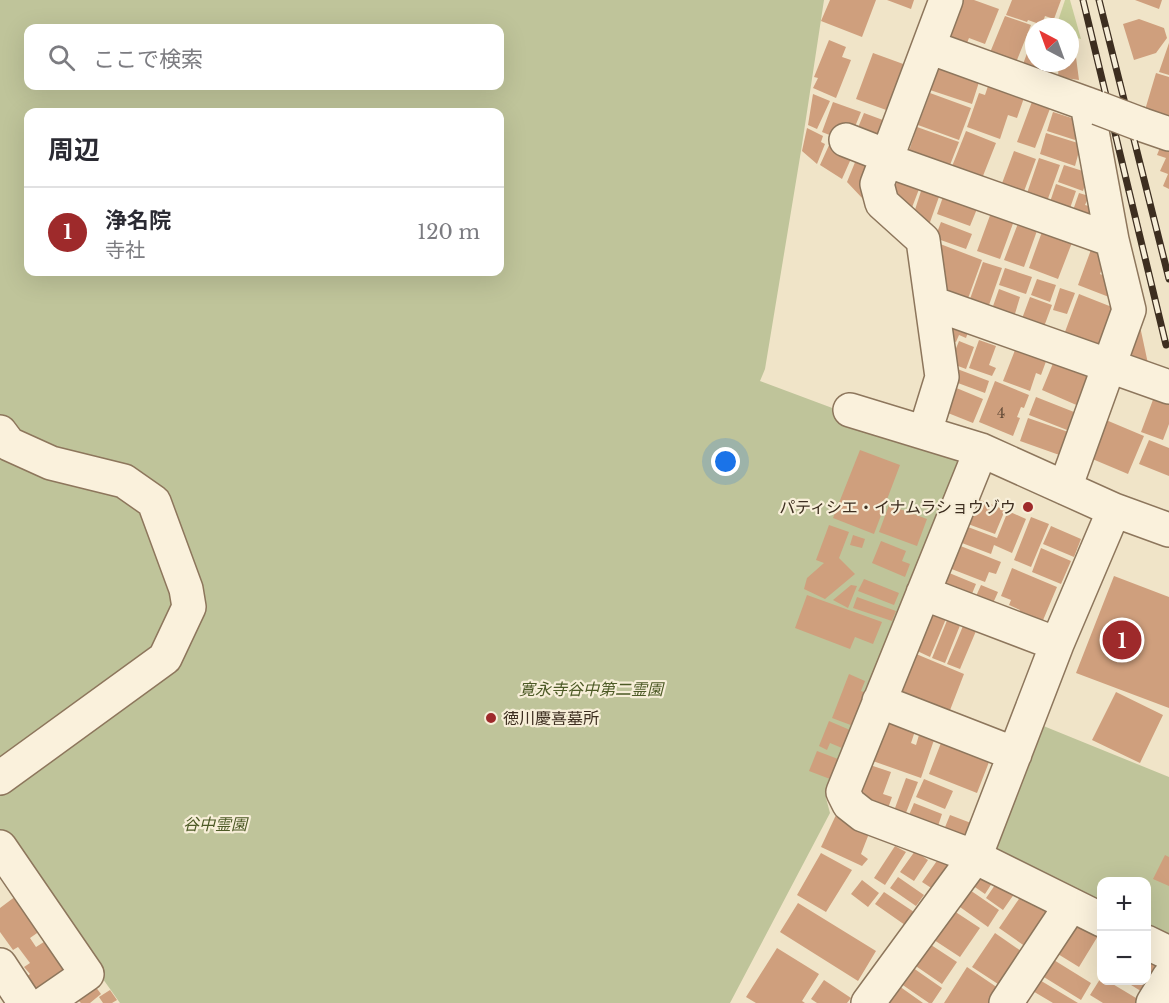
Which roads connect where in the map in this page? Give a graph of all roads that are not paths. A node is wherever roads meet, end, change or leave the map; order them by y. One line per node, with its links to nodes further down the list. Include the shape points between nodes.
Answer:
1 (946, 0): 2 (street)
2 (928, 47): 3 (street); 6 (street)
3 (1092, 106): 4 (street, bridge); 7 (street)
4 (1155, 129)
5 (846, 140): 6 (street)
6 (886, 158): 7 (street); 8 (street, via 877,184 882,203 923,240)
7 (1112, 240): 9 (street, via 1129,310)
8 (932, 303): 9 (street); 13 (street, via 942,376)
9 (1110, 367): 10 (street); 15 (street)
10 (1169, 387)
11 (850, 410): 13 (street)
12 (0, 432): 22 (street, via 9,444 51,463 124,481 154,502 189,607 165,658)
13 (925, 432): 14 (street)
14 (981, 450): 15 (street); 18 (street)
15 (1065, 488): 16 (street)
16 (1114, 510): 17 (street); 19 (street)
17 (1169, 530)
18 (923, 593): 19 (street); 20 (street)
19 (1057, 644): 21 (street)
20 (879, 701): 21 (street); 23 (street, via 843,792 849,804 863,815)
21 (1015, 754): 23 (street)
22 (0, 778)
23 (975, 857): 25 (street); 33 (street)
24 (5, 867): 32 (street, via 87,974)
25 (1071, 904): 26 (street); 34 (street)
26 (1097, 918)
27 (1151, 944): 28 (street)
28 (1169, 953)
29 (0, 965): 31 (street)
30 (1169, 977): 35 (street)
31 (25, 1003)
32 (45, 1003)
33 (868, 1003)
34 (1006, 1003)
35 (1153, 1003)

